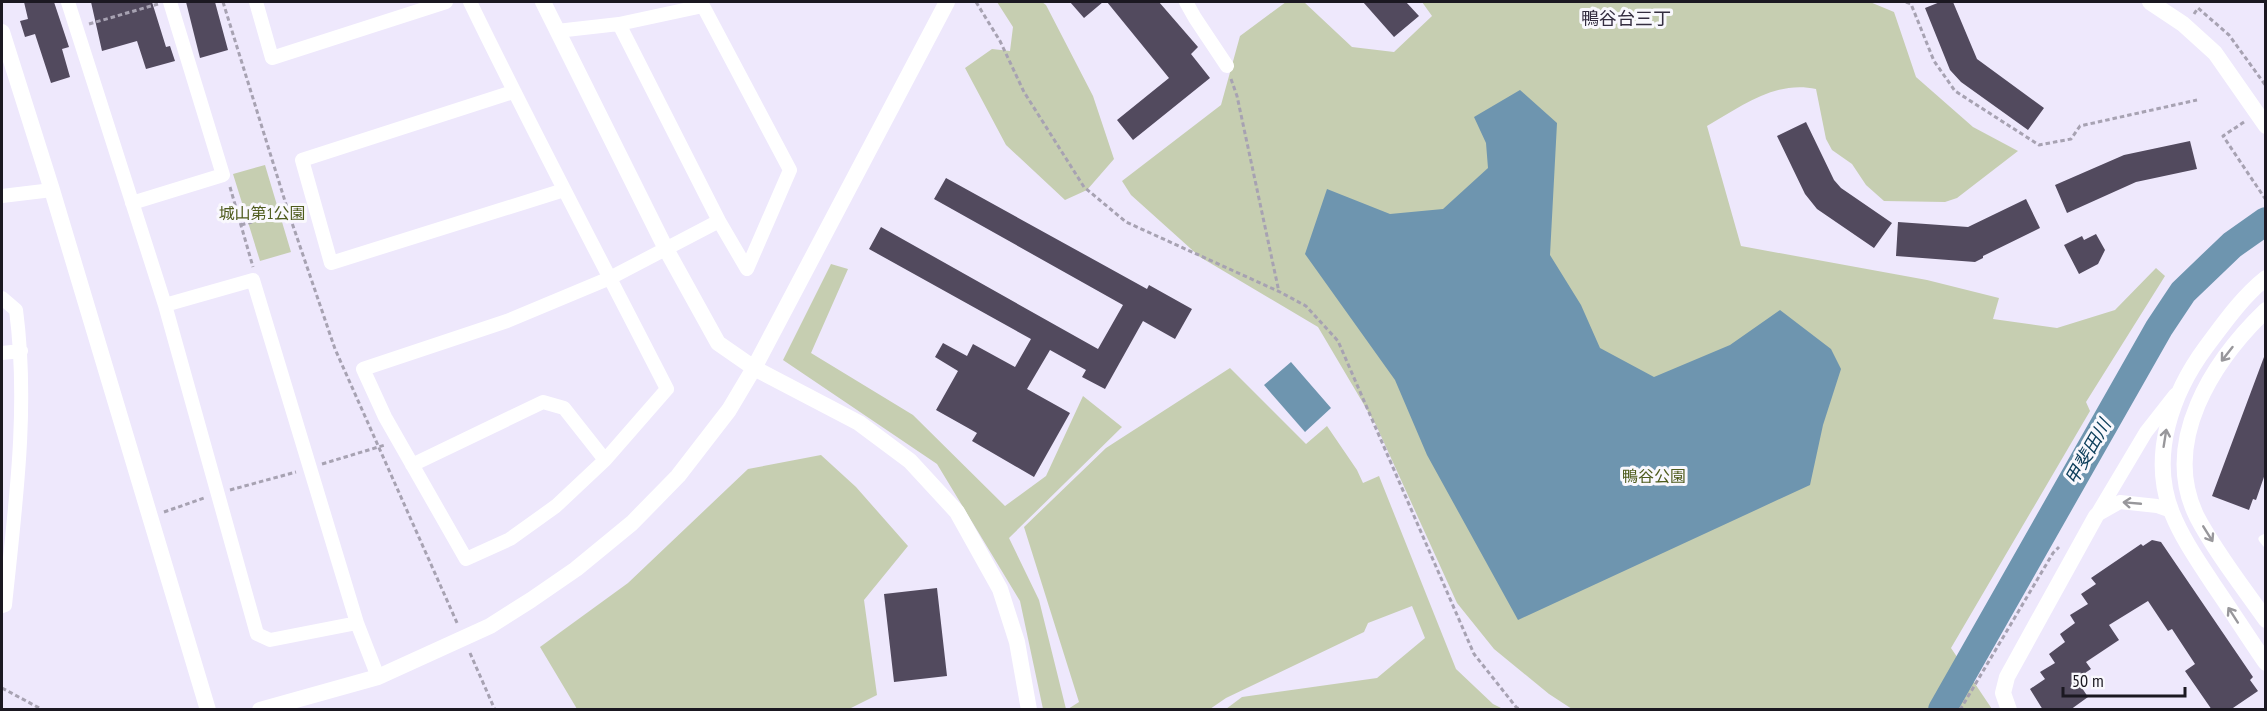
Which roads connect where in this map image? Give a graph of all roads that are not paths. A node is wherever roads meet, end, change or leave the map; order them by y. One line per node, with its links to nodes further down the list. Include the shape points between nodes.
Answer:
1 (68, 2): 19 (street)
2 (169, 2): 19 (street, via 222,175)
3 (256, 2): 4 (street, via 272,58)
4 (446, 2)
5 (470, 2): 14 (street)
6 (543, 2): 11 (street)
7 (946, 2): 29 (street)
8 (1186, 2): 13 (street)
9 (2150, 2): 15 (street, via 2183,24 2215,53)
10 (619, 24): 11 (street); 20 (street); 20 (street, via 703,6 790,170 747,269)
11 (557, 31): 21 (street)
12 (2, 32): 16 (street)
13 (1227, 66)
14 (513, 92): 17 (street); 17 (street, via 302,160 332,263)
15 (2265, 126)
16 (52, 190): 18 (street); 43 (street)
17 (564, 190): 22 (street)
18 (2, 196)
19 (132, 203): 25 (street)
20 (719, 221): 21 (street)
21 (666, 249): 22 (street); 29 (street, via 718,343)
22 (610, 278): 31 (street, via 667,389); 32 (street, via 507,321 363,369 384,417)
23 (2265, 278): 30 (street, via 2222,325)
24 (2, 298): 27 (street, via 16,310)
25 (165, 305): 40 (street, via 257,634 270,640); 40 (street, via 253,280)
26 (2265, 309): 39 (street, one-way to 39, via 2222,360 2198,400 2187,436 2185,460 2196,515)
27 (21, 351): 28 (street); 37 (street, via 23,392)
28 (2, 353)
29 (754, 368): 42 (street, via 729,410 678,476 624,530 576,569 490,626); 45 (street, via 859,423 910,461 957,512 1000,589 1017,642)
30 (2178, 391): 33 (street, one-way to 30, via 2163,458 2165,433); 34 (street, via 2146,432)
31 (605, 460): 32 (street, via 564,408 543,402); 32 (street, via 556,506 519,533 466,559)
32 (412, 465)
33 (2171, 511): 34 (street, one-way to 34, via 2120,502); 41 (street, one-way to 33, via 2194,554)
34 (2096, 516): 46 (street, via 2007,677 2003,693)
35 (2265, 537): 36 (lane)
36 (2265, 544)
37 (6, 552): 38 (street)
38 (2, 606)
39 (2265, 620)
40 (357, 624): 42 (street)
41 (2265, 663)
42 (378, 676): 44 (street)
43 (208, 710)
44 (260, 710)
45 (1029, 710)
46 (2009, 710)

